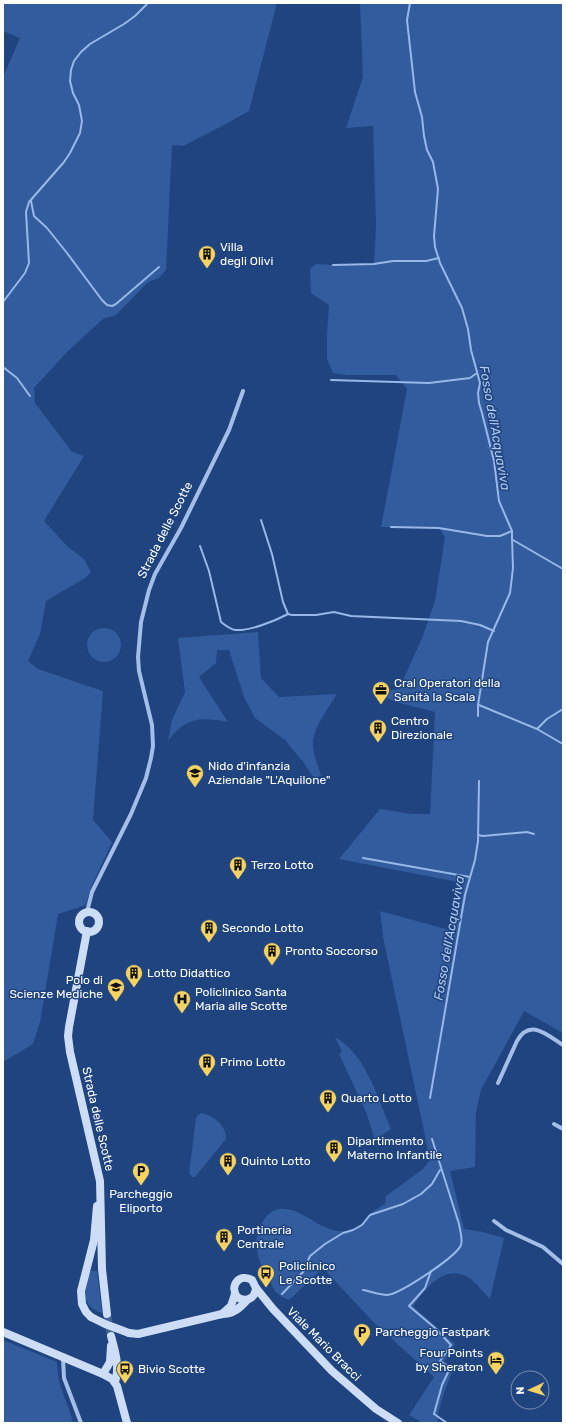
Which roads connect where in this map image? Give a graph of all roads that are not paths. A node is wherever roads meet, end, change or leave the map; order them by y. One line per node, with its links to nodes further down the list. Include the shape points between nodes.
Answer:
1 (242, 391): 2 (street, Strada delle Scotte, via 229,430 148,590 141,622 138,657 152,724 152,758 130,818 92,892)
2 (87, 912): 3 (street, Strada delle Scotte, via 79,920 82,929); 3 (street, Strada delle Scotte, via 95,914 98,922 95,929)
3 (87, 931): 8 (street, Strada delle Scotte, via 68,1036 99,1172)
4 (563, 1045): 5 (street, via 539,1030 527,1030 517,1041)
5 (498, 1083)
6 (554, 1124): 7 (street)
7 (563, 1129)
8 (101, 1198): 10 (street, Strada delle Scotte); 12 (street, via 96,1210 95,1236)
9 (494, 1221): 11 (street, via 506,1230 543,1247)
10 (101, 1259): 12 (street, via 97,1257); 17 (street, Strada delle Scotte)
11 (563, 1264)
12 (88, 1266): 18 (street, bridge, via 81,1287 85,1310 91,1317 129,1333 138,1334)
13 (256, 1288): 14 (street, Viale Mario Bracci, via 252,1280 241,1278 234,1285); 15 (street, via 256,1292); 16 (street, Viale Mario Bracci)
14 (235, 1294): 15 (street, Viale Mario Bracci, via 240,1299); 18 (street, via 231,1306)
15 (249, 1299): 16 (street, Viale Mario Bracci); 18 (street, via 236,1311)
16 (273, 1309): 25 (street, Viale Mario Bracci, via 337,1376 376,1409)
17 (107, 1314)
18 (222, 1314)
19 (3, 1332): 20 (street)
20 (63, 1358): 21 (street); 23 (street, via 64,1378)
21 (103, 1374): 22 (street); 22 (street, via 110,1362 111,1336 117,1372)
22 (115, 1382): 24 (street)
23 (81, 1423)
24 (127, 1423)
25 (398, 1423)

